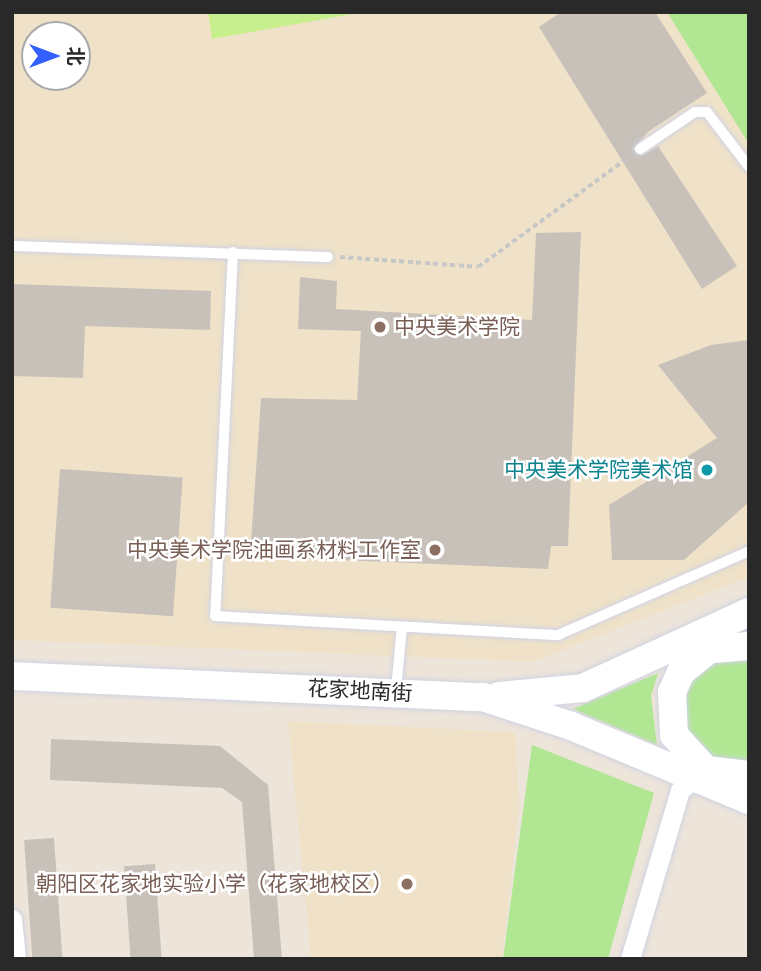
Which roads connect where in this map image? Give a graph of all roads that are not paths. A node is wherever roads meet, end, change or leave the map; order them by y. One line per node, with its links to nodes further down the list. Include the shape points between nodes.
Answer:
1 (639, 149): 2 (lane, via 695,112 707,112)
2 (749, 167)
3 (12, 246): 4 (lane)
4 (233, 252): 5 (lane); 8 (lane, via 215,616)
5 (328, 257)
6 (749, 551): 8 (lane, via 558,635)
7 (746, 613): 9 (street); 10 (street)
8 (402, 627): 12 (lane)
9 (727, 647): 10 (street); 14 (street, via 681,672 669,713 674,735)
10 (666, 652): 13 (street, via 583,688)
11 (12, 676): 12 (street, 花家地南街)
12 (396, 692): 13 (street, 花家地南街)
13 (483, 697): 14 (street, 花家地南街, via 656,762)
14 (704, 775): 15 (street); 16 (street); 19 (street, via 680,790)
15 (749, 775)
16 (749, 800)
17 (12, 919): 18 (street)
18 (16, 959)
19 (630, 959)

